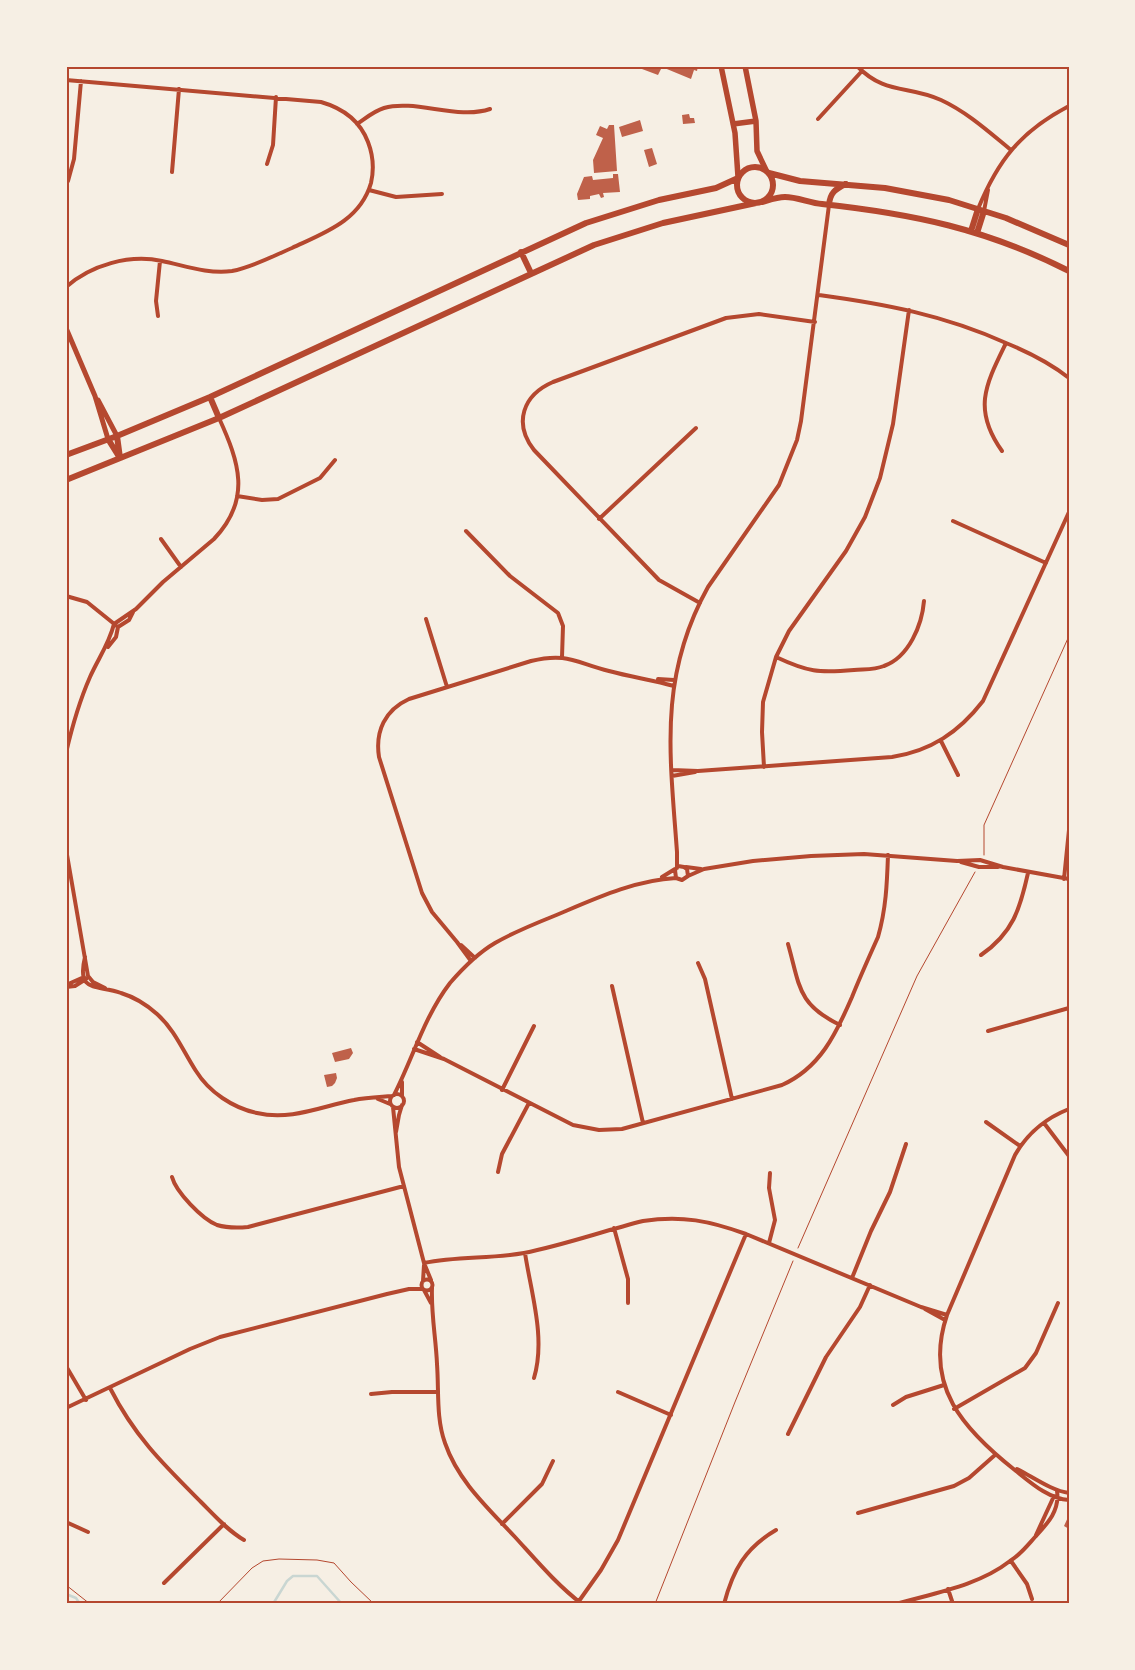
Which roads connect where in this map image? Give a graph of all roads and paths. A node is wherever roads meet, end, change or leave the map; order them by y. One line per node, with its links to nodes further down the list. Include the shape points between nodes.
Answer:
1 (721, 66): 14 (main road)
2 (745, 66): 12 (main road)
3 (856, 66): 4 (street)
4 (862, 72): 11 (street); 15 (street, via 882,85 930,96 952,105)
5 (66, 80): 6 (street)
6 (81, 81): 7 (street); 20 (street, via 74,159)
7 (179, 89): 8 (street); 18 (street)
8 (276, 97): 13 (street, via 330,104); 16 (street, via 273,145)
9 (1069, 106): 15 (street, via 1033,129)
10 (490, 109): 13 (street, via 473,112 394,106 379,110)
11 (818, 119)
12 (756, 121): 14 (main road); 17 (main road, via 757,151)
13 (357, 124): 22 (street, via 368,142 372,159)
14 (733, 124): 19 (main road)
15 (1011, 150): 26 (street, via 995,172)
16 (267, 164)
17 (767, 171): 19 (main road, via 761,167 750,167); 21 (main road, via 800,181); 24 (main road, via 772,178 773,189)
18 (172, 172)
19 (738, 177): 24 (main road, via 740,196 744,200); 29 (main road, via 716,188 609,214)
20 (68, 181)
21 (847, 184): 25 (main road, via 833,192); 26 (main road, via 914,192)
22 (369, 190): 23 (street, via 396,197); 30 (street, via 358,210 342,223 248,267 208,272)
23 (442, 194)
24 (759, 202): 25 (main road, via 787,197); 32 (main road, via 638,230)
25 (829, 205): 27 (main road, via 928,219); 34 (street)
26 (981, 210): 27 (main road); 28 (main road)
27 (974, 232): 31 (main road)
28 (1069, 245)
29 (521, 252): 32 (main road); 42 (main road)
30 (160, 261): 33 (street, via 116,262 93,270); 36 (street, via 156,301)
31 (1069, 271)
32 (531, 273): 43 (main road)
33 (67, 286)
34 (819, 295): 35 (street); 37 (street)
35 (909, 310): 39 (street, via 964,325); 66 (street, via 890,440 874,497 846,551 792,626)
36 (158, 316)
37 (815, 322): 54 (street, via 759,314 726,318 553,382 534,394 526,405 523,420 529,444); 62 (street, via 801,421 786,468 771,498)
38 (66, 328): 41 (street)
39 (1006, 342): 40 (street); 47 (street, via 992,371 985,404 988,429)
40 (1069, 378)
41 (95, 396): 45 (street); 46 (street)
42 (210, 397): 43 (main road); 45 (main road)
43 (219, 418): 49 (main road); 52 (street, via 236,457)
44 (696, 428): 54 (street)
45 (116, 436): 46 (main road); 49 (main road)
46 (108, 439): 48 (main road); 49 (main road)
47 (1002, 451)
48 (66, 455)
49 (120, 458): 51 (main road)
50 (335, 460): 52 (street, via 315,482 278,499)
51 (66, 480)
52 (237, 496): 59 (street, via 221,532)
53 (1069, 512): 58 (street)
54 (599, 519): 62 (street, via 658,580)
55 (953, 521): 58 (street)
56 (466, 531): 67 (street, via 510,576 558,613 563,626)
57 (161, 539): 59 (street)
58 (1046, 563): 74 (street, via 982,701 968,720)
59 (181, 567): 64 (street)
60 (66, 596): 64 (street, via 87,602)
61 (924, 601): 66 (street, via 921,618 907,648 885,666 818,672)
62 (700, 603): 69 (street)
63 (426, 619): 71 (street)
64 (116, 625): 73 (street, via 88,683)
65 (1069, 636): 85 (path, via 984,825)
66 (776, 657): 76 (street, via 762,710)
67 (562, 658): 68 (street); 71 (street, via 530,661)
68 (648, 679): 69 (street); 70 (street)
69 (674, 680): 70 (street)
70 (674, 686): 77 (street, via 670,719)
71 (447, 687): 97 (street, via 396,706 384,720 378,742 382,766 422,893 432,912)
72 (66, 726): 73 (street)
73 (72, 728): 75 (street)
74 (940, 741): 76 (street, via 892,757); 79 (street)
75 (66, 753)
76 (764, 767): 78 (street)
77 (672, 770): 78 (street); 80 (street)
78 (698, 771): 80 (street)
79 (958, 775)
80 (672, 776): 83 (street)
81 (1069, 830): 96 (street)
82 (66, 849): 100 (street)
83 (677, 852): 87 (street); 89 (street)
84 (888, 855): 86 (street); 91 (street, via 804,856); 110 (street, via 887,897 882,924)
85 (981, 860): 86 (street); 90 (street)
86 (957, 861): 88 (street)
87 (684, 866): 89 (street); 91 (street); 93 (street, via 688,869)
88 (978, 867): 90 (street); 141 (path, via 917,976)
89 (676, 868): 94 (street); 95 (street)
90 (1003, 868): 92 (street)
91 (704, 869): 93 (street)
92 (1028, 873): 96 (street); 99 (street, via 1015,919 997,943)
93 (688, 876): 95 (street, via 682,880)
94 (660, 878): 95 (street); 101 (street, via 520,930)
95 (676, 878)
96 (1066, 879)
97 (457, 942): 101 (street); 102 (street)
98 (788, 944): 110 (street, via 807,1001 820,1015)
99 (981, 955)
100 (85, 956): 104 (street); 105 (street)
101 (475, 958): 102 (street)
102 (471, 962): 113 (street, via 440,997)
103 (698, 963): 121 (street, via 705,979)
104 (88, 976): 105 (street); 108 (street)
105 (84, 979): 106 (street, via 75,986); 108 (street, via 92,987)
106 (66, 986)
107 (612, 986): 128 (street)
108 (105, 988): 120 (street, via 124,994 158,1015 173,1032 207,1085 243,1109 283,1116 352,1100)
109 (1069, 1008): 112 (street)
110 (840, 1025): 121 (street, via 828,1047 801,1075 770,1089)
111 (534, 1026): 117 (street)
112 (988, 1031)
113 (417, 1042): 114 (street); 115 (street)
114 (414, 1049): 115 (street); 116 (street)
115 (444, 1060): 117 (street)
116 (402, 1080): 118 (street); 119 (street)
117 (502, 1090): 122 (street)
118 (393, 1095): 119 (street); 120 (street); 123 (street)
119 (402, 1096): 124 (street)
120 (376, 1098): 123 (street)
121 (732, 1099): 128 (street)
122 (529, 1103): 128 (street, via 588,1129 610,1131); 133 (street, via 502,1154)
123 (392, 1105): 124 (street, via 397,1108); 129 (street)
124 (403, 1105): 129 (street)
125 (1069, 1109): 127 (street)
126 (986, 1122): 131 (street)
127 (1044, 1123): 131 (street); 132 (street)
128 (643, 1124)
129 (395, 1140): 136 (street)
130 (906, 1144): 143 (street, via 890,1192)
131 (1020, 1146): 154 (street)
132 (1069, 1156)
133 (498, 1172)
134 (770, 1173): 139 (street, via 769,1188 775,1220)
135 (172, 1177): 136 (street, via 180,1193 204,1216 216,1224 237,1228)
136 (404, 1186): 142 (street)
137 (614, 1228): 138 (street, via 658,1218 685,1218 720,1224); 140 (street); 150 (street, via 628,1279)
138 (746, 1234): 139 (street); 167 (street)
139 (769, 1243): 141 (street)
140 (525, 1253): 142 (street); 157 (street, via 536,1315 539,1356)
141 (796, 1254): 143 (street); 192 (path)
142 (424, 1263): 144 (street); 145 (street)
143 (852, 1278): 146 (street)
144 (430, 1280): 145 (street); 147 (street)
145 (422, 1283): 148 (street); 149 (street)
146 (870, 1285): 153 (street); 168 (street, via 857,1312 826,1358)
147 (432, 1288): 148 (street); 152 (street)
148 (423, 1289): 149 (street); 152 (street)
149 (409, 1290): 159 (street, via 220,1337)
150 (628, 1303)
151 (1058, 1303): 166 (street, via 1036,1353 1025,1368)
152 (432, 1305): 160 (street)
153 (921, 1307): 154 (street); 155 (street)
154 (947, 1315): 155 (street)
155 (945, 1320): 158 (street, via 940,1353)
156 (66, 1366): 163 (street)
157 (534, 1378)
158 (944, 1385): 164 (street, via 906,1397); 166 (street)
159 (110, 1388): 163 (street); 178 (street, via 128,1422 153,1454)
160 (438, 1392): 162 (street); 179 (street, via 440,1423 449,1455 461,1476)
161 (618, 1392): 167 (street)
162 (371, 1394)
163 (86, 1400): 165 (street)
164 (893, 1405)
165 (66, 1408)
166 (954, 1409): 169 (street)
167 (671, 1414): 188 (street, via 618,1540)
168 (788, 1434)
169 (995, 1455): 171 (street); 176 (street, via 969,1478 954,1486)
170 (553, 1461): 179 (street, via 542,1484)
171 (1010, 1466): 172 (street); 174 (street)
172 (1057, 1491): 173 (street); 174 (street)
173 (1069, 1493)
174 (1056, 1498): 175 (street); 183 (street, via 1035,1537)
175 (1069, 1500)
176 (858, 1513)
177 (66, 1522): 181 (street)
178 (224, 1524): 182 (street); 184 (street)
179 (502, 1524): 188 (street)
180 (776, 1530): 193 (street, via 756,1542 742,1559)
181 (88, 1532)
182 (244, 1540)
183 (1011, 1561): 186 (street, via 982,1578); 187 (street, via 1027,1584)
184 (164, 1583)
185 (66, 1585): 189 (path)
186 (948, 1589): 194 (street); 195 (street)
187 (1032, 1598)
188 (581, 1603)
189 (90, 1604)
190 (217, 1604): 191 (path, via 252,1568 263,1561 279,1559 330,1561)
191 (374, 1604)
192 (655, 1604)
193 (724, 1604)
194 (896, 1604)
195 (953, 1604)

